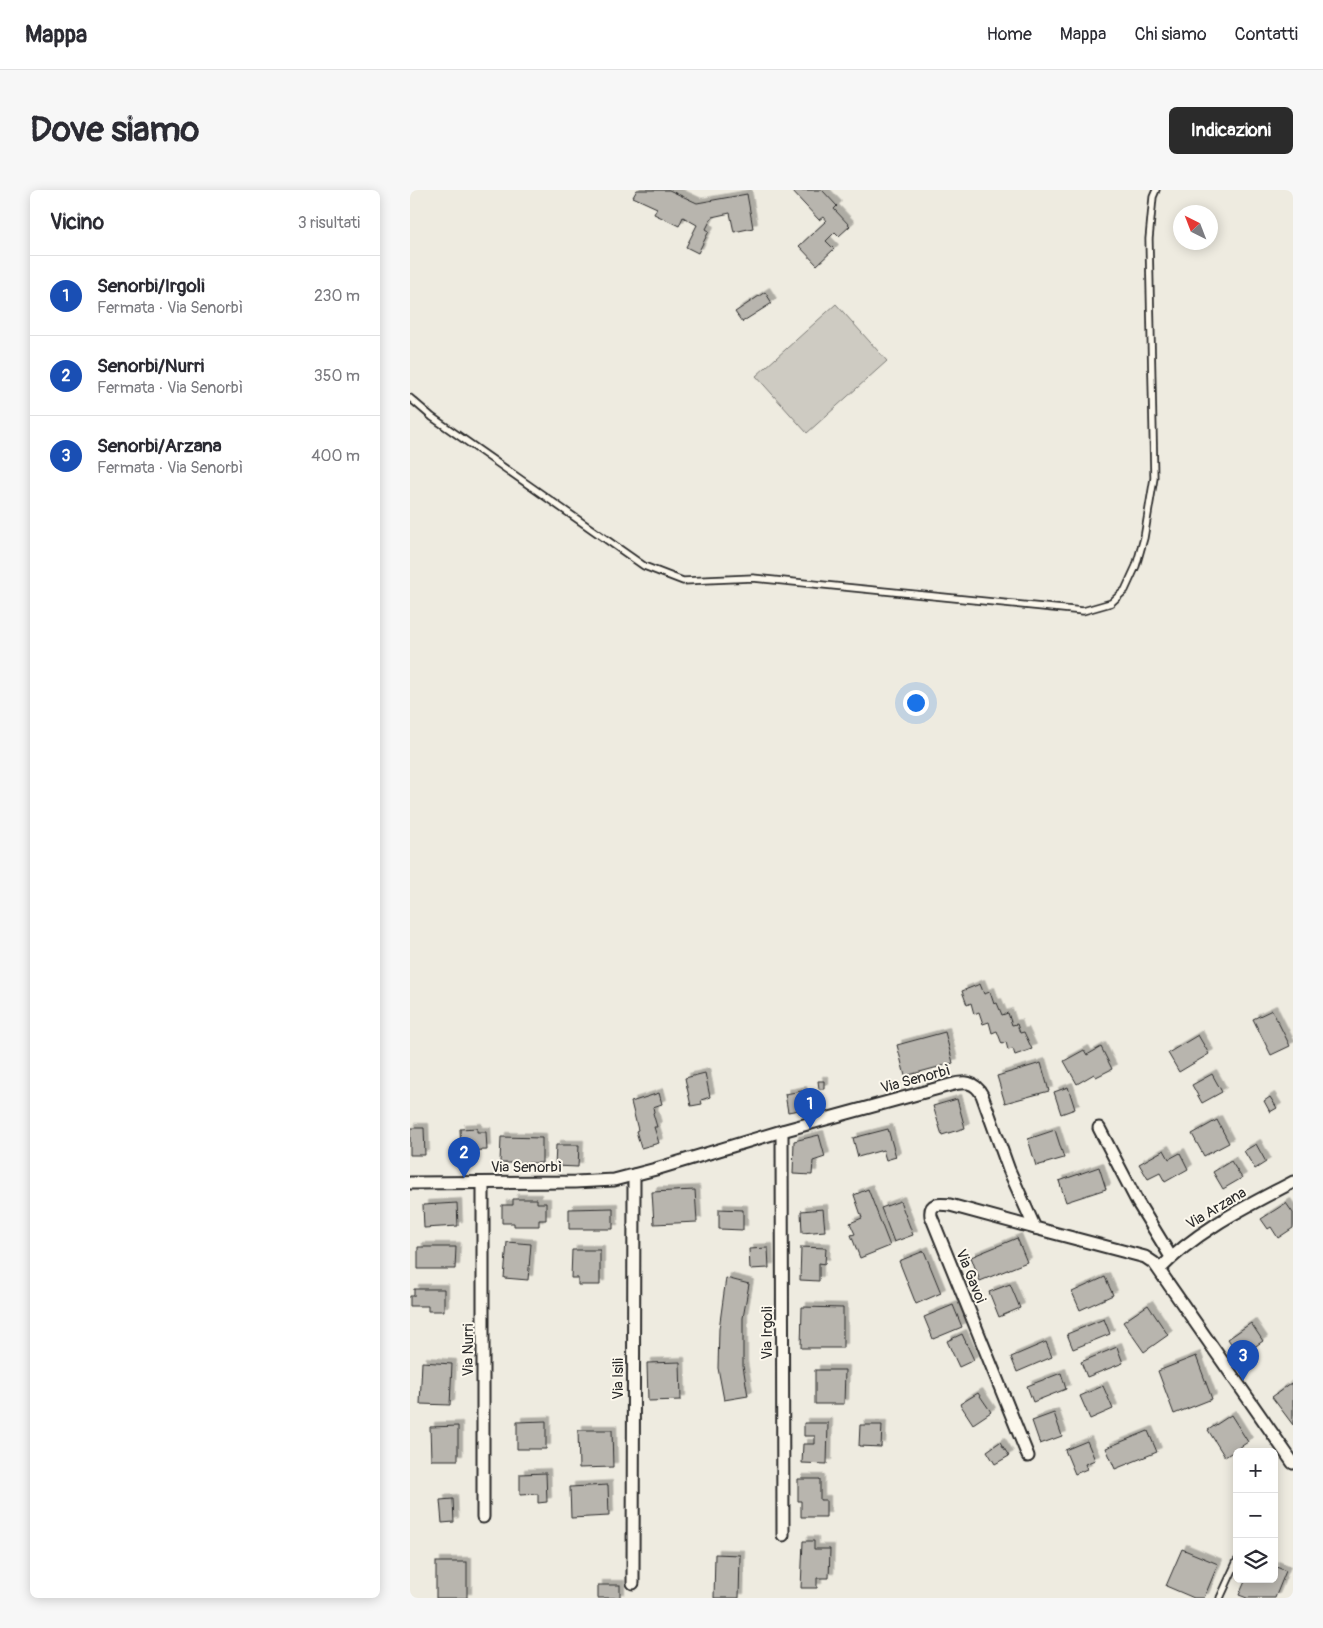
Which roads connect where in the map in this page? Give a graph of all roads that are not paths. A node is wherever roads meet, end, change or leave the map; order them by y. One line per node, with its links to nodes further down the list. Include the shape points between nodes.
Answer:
1 (1156, 190): 2 (lane, via 1149,239 1154,478 1144,538 1125,590 1111,603 1083,611 754,578 683,581 644,566 432,417)
2 (410, 398)
3 (1099, 1128): 10 (street)
4 (782, 1131): 5 (street, Via Senorbì); 9 (street, Via Senorbì, via 950,1085 971,1083 982,1095 1009,1170); 15 (street, Via Irgoli)
5 (634, 1175): 6 (street, Via Senorbì, via 596,1182); 17 (street, Via Isili)
6 (483, 1182): 8 (street, Via Senorbì); 14 (street, Via Nurri)
7 (1293, 1182): 10 (street, Via Arzana, via 1208,1229)
8 (410, 1183)
9 (1035, 1228): 11 (street, via 1145,1257); 12 (street, Via Gavoi, via 950,1205 936,1204 930,1211)
10 (1171, 1257): 11 (street, Via Arzana)
11 (1160, 1269): 13 (street)
12 (1028, 1456)
13 (1293, 1463)
14 (483, 1517)
15 (783, 1535)
16 (1233, 1570): 18 (lane)
17 (633, 1583)
18 (1220, 1598)

